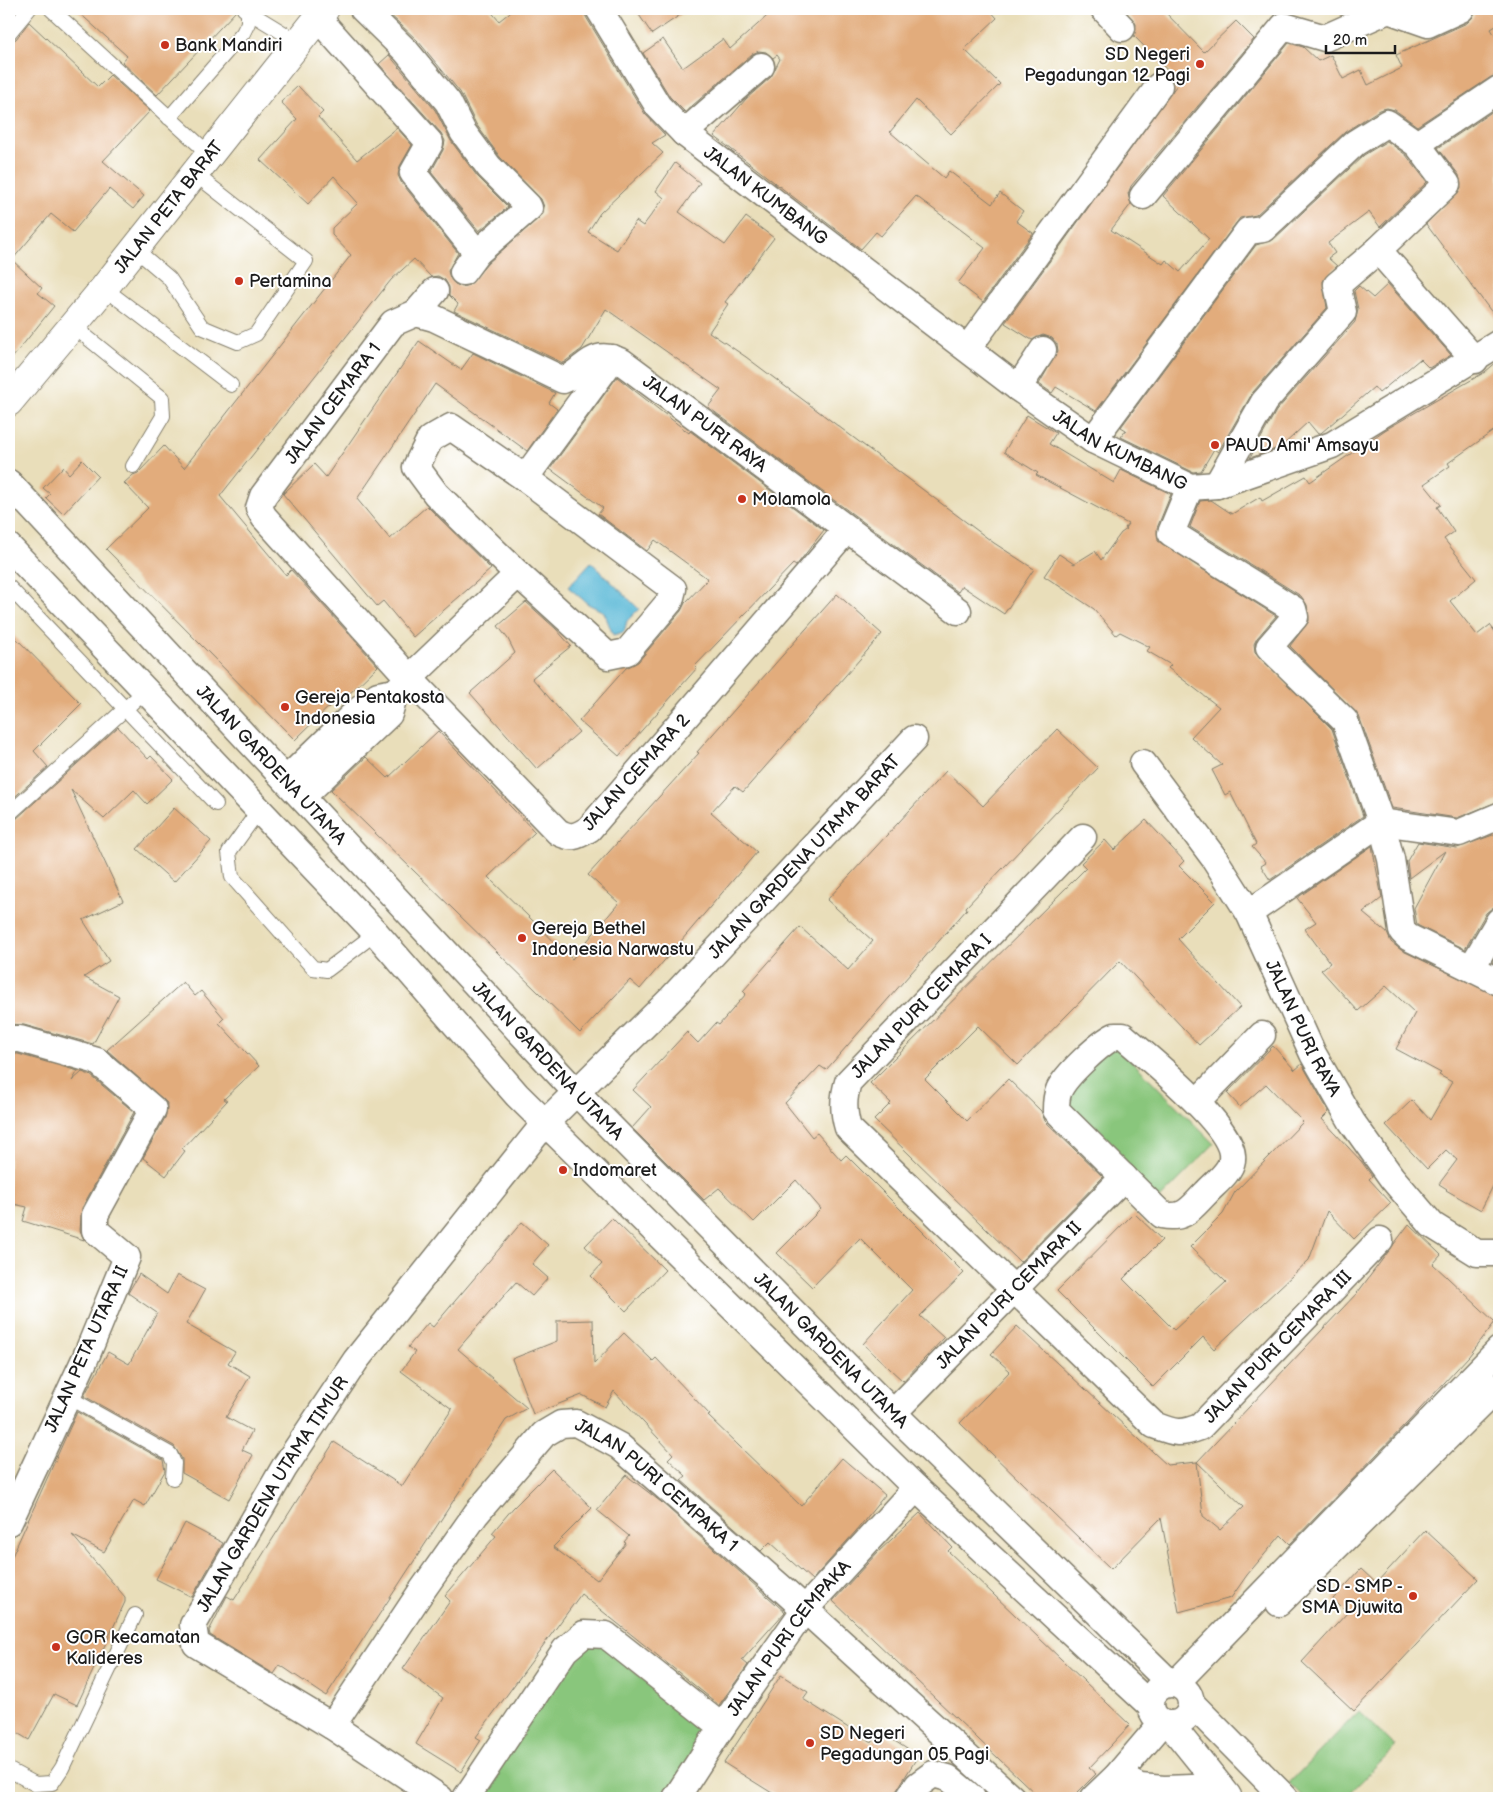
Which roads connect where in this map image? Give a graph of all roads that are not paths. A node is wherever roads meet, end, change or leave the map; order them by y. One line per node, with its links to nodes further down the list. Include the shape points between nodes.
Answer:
1 (29, 9): 11 (lane)
2 (51, 9): 16 (lane)
3 (363, 9): 7 (street, via 406,51 448,102 463,132 489,167 529,208 470,262 413,173 430,143)
4 (599, 9): 17 (street, JALAN KUMBANG, via 658,106)
5 (1104, 9): 10 (street)
6 (246, 11): 12 (lane); 16 (lane, via 248,23 243,33)
7 (317, 11): 12 (main road, JALAN PETA BARAT)
8 (1454, 12): 9 (street, via 1428,24 1388,10 1326,38)
9 (1277, 17): 20 (street)
10 (1122, 28)
11 (9, 34)
12 (298, 42): 19 (main road, JALAN PETA BARAT)
13 (761, 66): 17 (street)
14 (1159, 86): 28 (street)
15 (1499, 89): 18 (street)
16 (169, 118): 19 (lane)
17 (684, 133): 28 (street, JALAN KUMBANG)
18 (1417, 144): 22 (street, via 1447,184); 35 (street, via 1386,123 1355,143 1263,229 1248,231)
19 (202, 164): 21 (main road, JALAN PETA BARAT); 21 (lane, via 306,261 256,334 238,342 202,327 169,278)
20 (1143, 196)
21 (136, 249): 23 (main road, JALAN PETA BARAT)
22 (1378, 250): 31 (street); 39 (street, via 1337,285 1343,312 1264,402)
23 (104, 288): 26 (main road, JALAN PETA BARAT); 32 (lane)
24 (435, 291): 25 (street)
25 (416, 313): 30 (street, via 434,318 563,380 572,377 592,358); 46 (street, JALAN CEMARA 1, via 394,323 262,496 259,508)
26 (73, 326): 34 (main road, JALAN PETA BARAT); 36 (lane, via 162,398 163,416)
27 (1499, 343): 31 (street, JALAN KUMBANG)
28 (968, 348): 33 (street, JALAN KUMBANG)
29 (1043, 350): 33 (street)
30 (617, 360): 37 (street); 41 (street, JALAN PURI RAYA)
31 (1474, 360): 39 (street, JALAN KUMBANG, via 1332,445)
32 (232, 385)
33 (1018, 388): 35 (street, JALAN KUMBANG)
34 (9, 402)
35 (1093, 440): 40 (street, JALAN KUMBANG)
36 (133, 466)
37 (525, 478): 43 (street, via 451,427 430,439 416,467 436,494); 43 (street, via 673,589 670,601 627,652 608,656)
38 (9, 483): 51 (street, JALAN GARDENA UTAMA)
39 (1217, 485): 40 (street, JALAN KUMBANG)
40 (1190, 487): 56 (street, via 1171,533 1293,610 1295,617 1270,647 1345,721)
41 (847, 529): 45 (street, JALAN PURI RAYA); 46 (street, JALAN CEMARA 2, via 588,829 577,836 568,838 558,832)
42 (9, 547): 47 (street)
43 (518, 574): 46 (street)
44 (9, 587): 48 (lane)
45 (958, 611)
46 (402, 685): 51 (street, via 371,700)
47 (146, 690): 48 (lane); 53 (street)
48 (124, 709): 52 (lane); 54 (lane)
49 (914, 739): 65 (street, JALAN GARDENA UTAMA BARAT, via 672,998)
50 (1143, 763): 58 (street, JALAN PURI RAYA, via 1214,858)
51 (295, 788): 65 (street, JALAN GARDENA UTAMA)
52 (216, 804)
53 (258, 810): 60 (street); 60 (lane, via 229,852 232,878 313,968 327,970)
54 (9, 814)
55 (1499, 816): 56 (street, via 1459,832)
56 (1381, 822): 58 (street); 61 (street, via 1391,858 1402,931 1408,937)
57 (1083, 837): 71 (street, JALAN PURI CEMARA I, via 848,1082 843,1098 848,1128)
58 (1249, 913): 70 (street, JALAN PURI RAYA, via 1313,1054 1352,1122 1392,1178 1432,1225 1477,1254)
59 (1499, 920): 61 (street)
60 (376, 933): 67 (street, via 517,1095)
61 (1472, 967): 62 (street)
62 (1499, 982)
63 (1262, 1036): 66 (street)
64 (9, 1039): 74 (street, JALAN PETA UTARA II, via 20,1039 97,1061 153,1109 94,1215 95,1230 127,1257 85,1359)
65 (576, 1092): 67 (street, JALAN GARDENA UTAMA BARAT); 75 (street, JALAN GARDENA UTAMA)
66 (1197, 1102): 68 (street, via 1226,1136 1232,1149 1230,1168 1184,1214 1173,1217 1162,1215); 68 (street, via 1124,1036 1106,1040 1062,1083 1056,1110)
67 (545, 1122): 77 (street); 82 (street, JALAN GARDENA UTAMA TIMUR, via 356,1360 284,1468 193,1625 196,1644)
68 (1124, 1177): 71 (street, JALAN PURI CEMARA II)
69 (1380, 1240): 71 (street, JALAN PURI CEMARA III, via 1200,1427 1183,1434 1154,1426)
70 (1499, 1253)
71 (1015, 1287): 75 (street, JALAN PURI CEMARA II)
72 (1499, 1350): 81 (street)
73 (1499, 1386): 81 (street)
74 (66, 1396): 76 (lane, via 170,1454 174,1463); 78 (street, JALAN PETA UTARA II)
75 (894, 1413): 81 (street, JALAN GARDENA UTAMA)
76 (173, 1478)
77 (916, 1488): 79 (street, JALAN PURI CEMPAKA); 83 (street)
78 (12, 1507)
79 (805, 1609): 82 (street, JALAN PURI CEMPAKA 1, via 619,1446 576,1423 562,1424 544,1434 476,1514); 84 (street, JALAN PURI CEMPAKA); 93 (street, JALAN PURI CEMPAKA 1)
80 (135, 1615): 85 (lane, via 52,1783 35,1784)
81 (1181, 1691): 83 (street, via 1158,1689 1154,1694); 83 (street, via 1188,1716 1178,1723); 94 (street, JALAN GARDENA UTAMA)
82 (338, 1716): 88 (street, JALAN GARDENA UTAMA TIMUR)
83 (1161, 1718): 86 (street); 87 (street)
84 (722, 1727): 89 (street, via 606,1635 584,1634 565,1650); 90 (street, JALAN PURI CEMPAKA)
85 (9, 1770)
86 (1107, 1790): 87 (street, via 1140,1787)
87 (1226, 1793)
88 (440, 1798)
89 (466, 1798)
90 (676, 1798)
91 (909, 1798): 92 (street, via 932,1774 948,1778)
92 (972, 1798)
93 (1012, 1798)
94 (1286, 1798)

